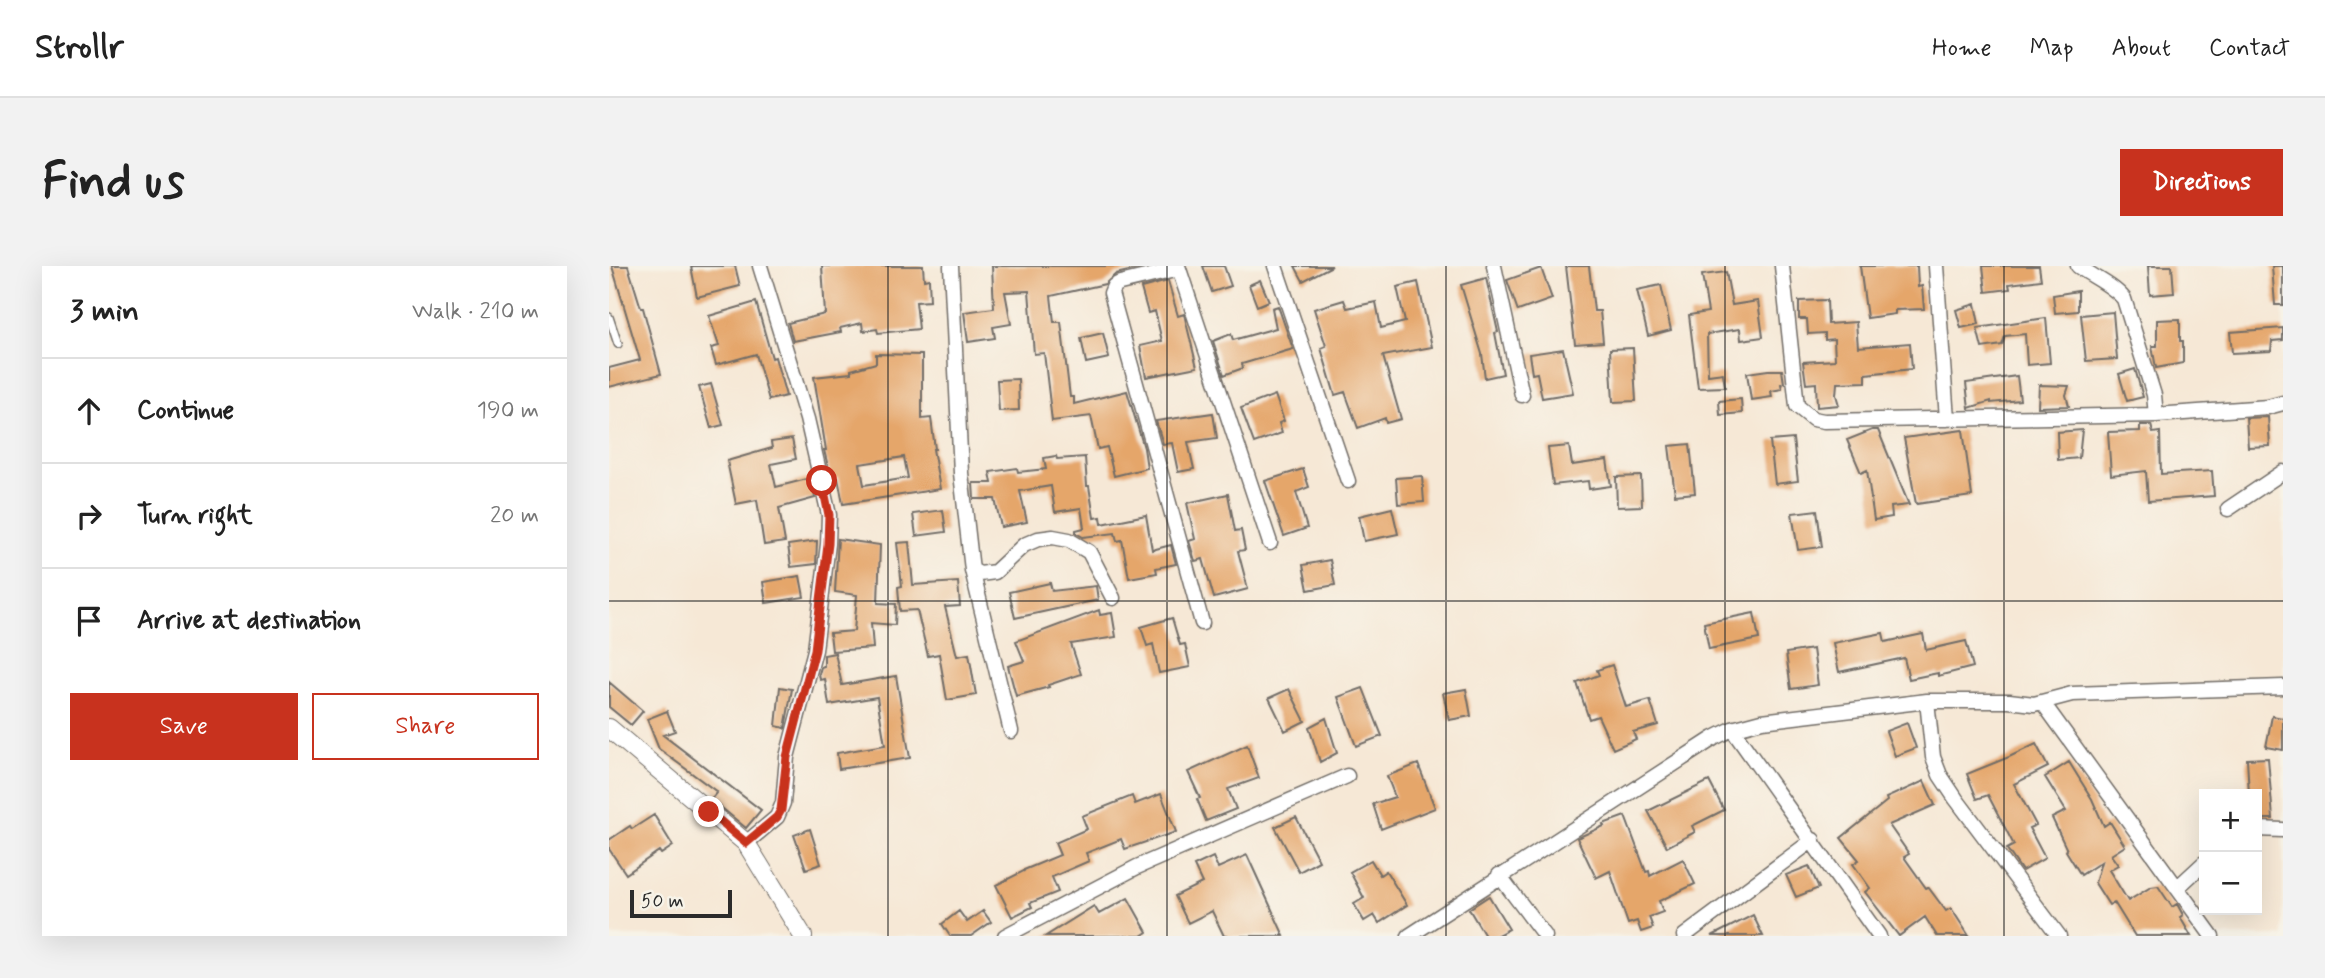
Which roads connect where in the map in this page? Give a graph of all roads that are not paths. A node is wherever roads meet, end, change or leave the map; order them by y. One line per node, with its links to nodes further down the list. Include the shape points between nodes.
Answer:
1 (760, 266): 32 (street, via 807,419 829,515 815,650 787,757 783,803 777,817)
2 (951, 266): 19 (street, via 961,473)
3 (1275, 266): 16 (street)
4 (1494, 266): 11 (street)
5 (1782, 266): 14 (street, via 1797,405 1804,413 1824,421)
6 (1936, 266): 14 (street)
7 (2078, 266): 13 (street, via 2115,288 2124,299)
8 (1178, 267): 18 (street); 21 (street, via 1120,283 1111,293)
9 (609, 317): 10 (lane)
10 (618, 344)
11 (1522, 395)
12 (2283, 403): 13 (street)
13 (2156, 415): 14 (street)
14 (1947, 419)
15 (2283, 472): 17 (street)
16 (1348, 481)
17 (2228, 509)
18 (1270, 543)
19 (972, 570): 20 (street, via 980,575 995,572 1024,545 1038,539 1069,540 1089,552); 27 (street)
20 (1113, 598)
21 (1202, 623)
22 (2283, 687): 24 (street, via 2072,694)
23 (1927, 701): 24 (street); 26 (street, via 1762,720); 42 (street, via 1933,757 1940,775)
24 (2043, 703): 35 (street)
25 (609, 728): 32 (street)
26 (1733, 729): 31 (street); 34 (street)
27 (1011, 730)
28 (1347, 776): 37 (street, via 1137,867)
29 (2262, 829): 30 (street)
30 (2283, 830)
31 (1813, 840): 40 (street); 41 (street)
32 (746, 843): 36 (street)
33 (2199, 868): 35 (street)
34 (1499, 876): 38 (street); 39 (street)
35 (2177, 888): 43 (street)
36 (803, 936)
37 (1005, 936)
38 (1409, 936)
39 (1545, 936)
40 (1684, 936)
41 (1879, 936)
42 (2059, 936)
43 (2212, 936)

